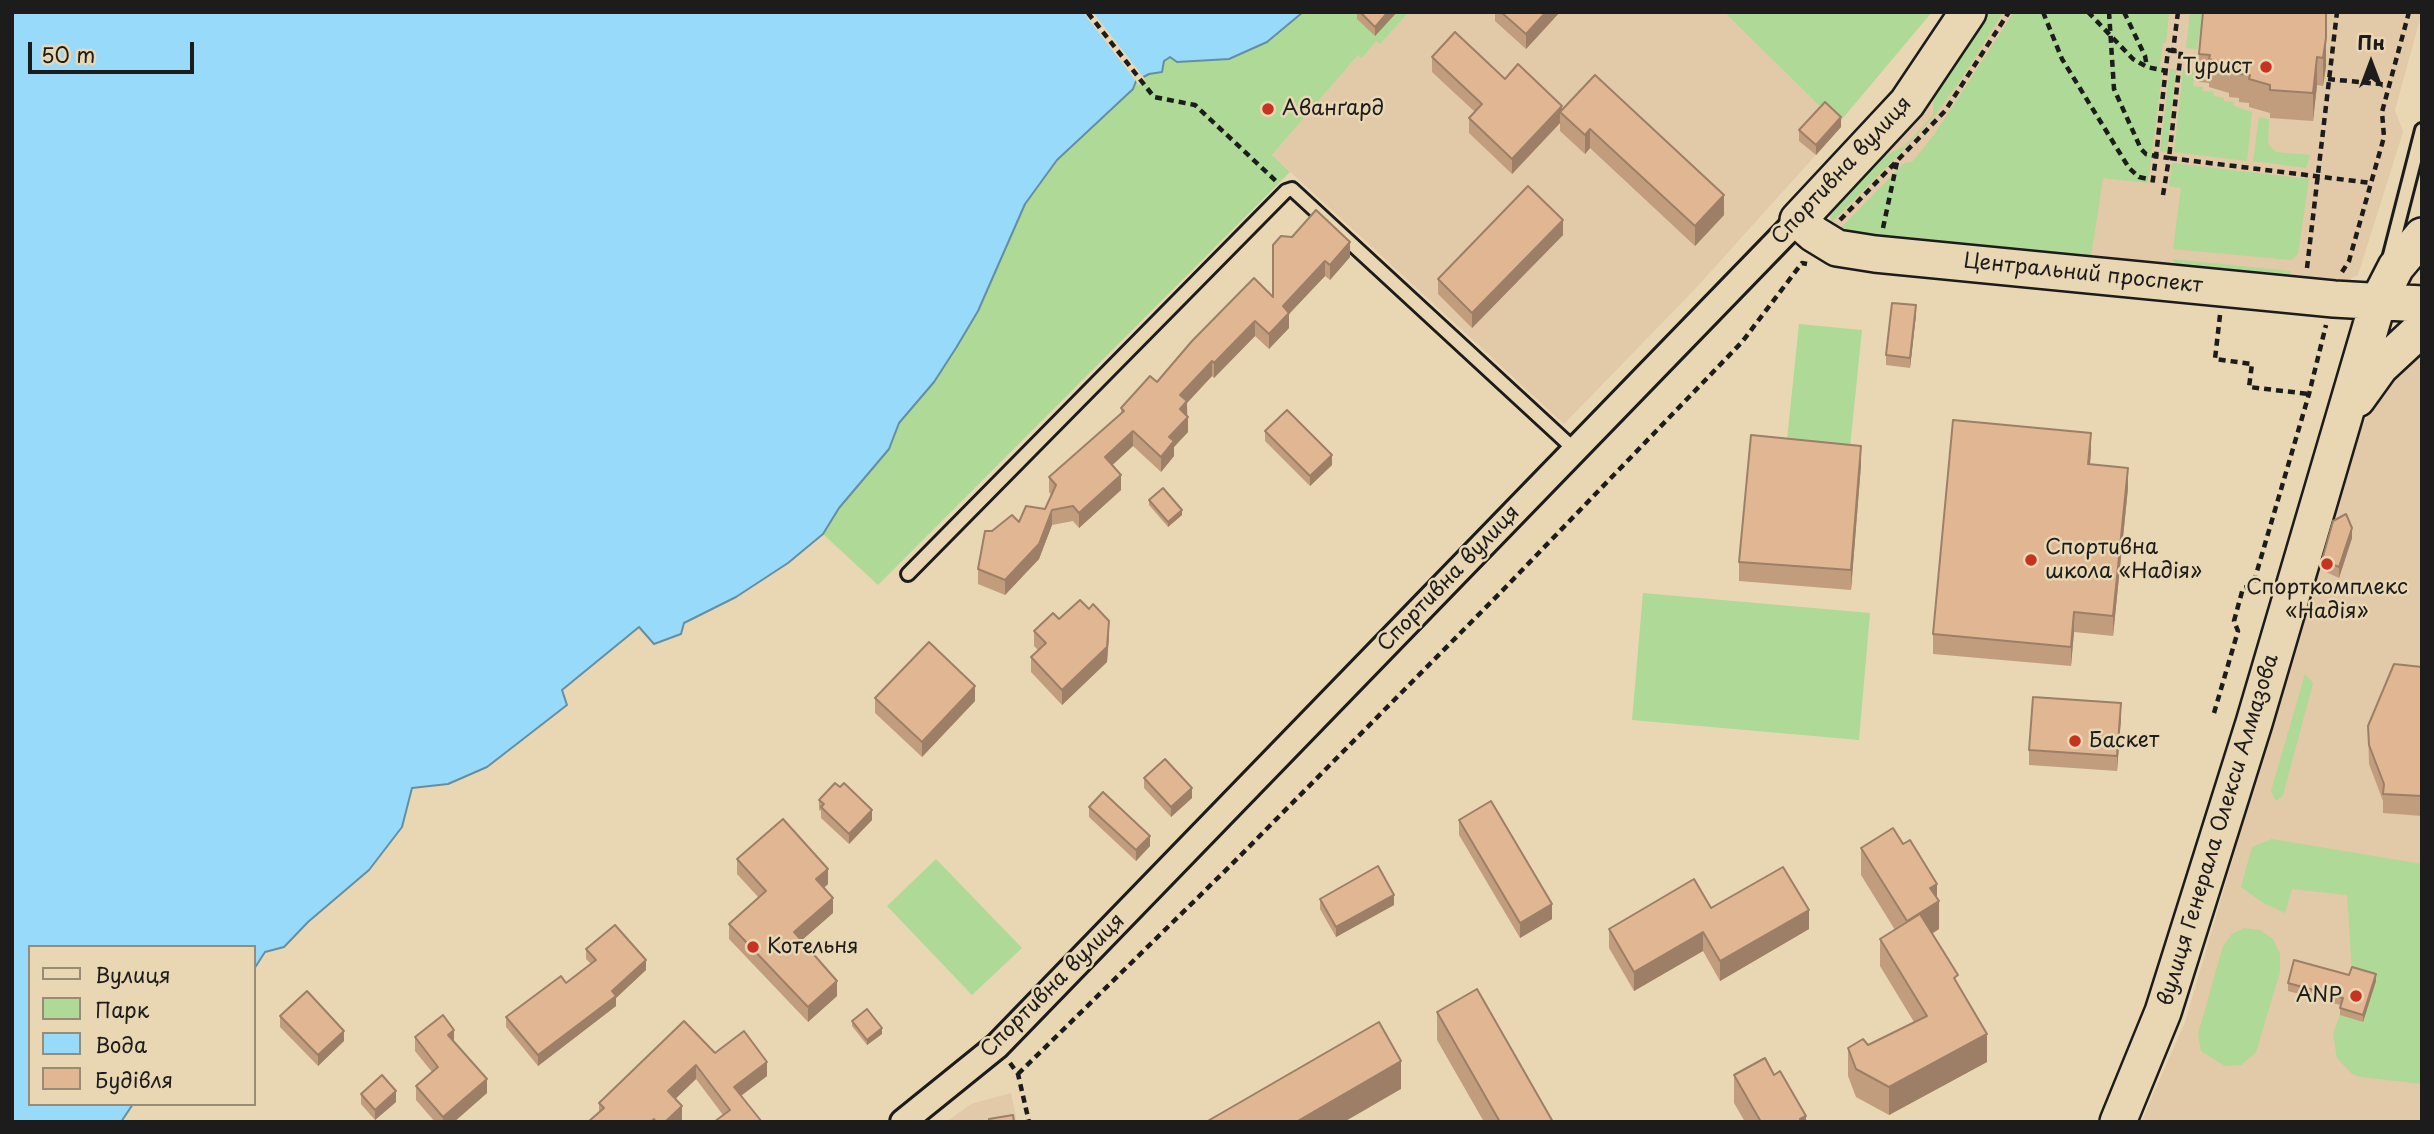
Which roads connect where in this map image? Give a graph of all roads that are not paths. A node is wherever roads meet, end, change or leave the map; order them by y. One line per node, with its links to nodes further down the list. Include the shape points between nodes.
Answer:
1 (1968, 12): 3 (main road, Спортивна вулиця, via 1907,103)
2 (2422, 131): 5 (lane, вулиця Генерала Олекси Алмазова)
3 (1798, 220): 5 (main road, Центральний проспект, via 1837,248 1856,251); 9 (street, Спортивна вулиця)
4 (2422, 236): 5 (main road, via 2396,267)
5 (2378, 302): 6 (main road, Центральний проспект); 8 (main road, вулиця Генерала Олекси Алмазова)
6 (2422, 304)
7 (2422, 328): 8 (main road, via 2380,367)
8 (2340, 426): 12 (main road, вулиця Генерала Олекси Алмазова, via 2254,723 2163,1012)
9 (1574, 449): 10 (lane, via 1292,189); 11 (street, Спортивна вулиця, via 997,1046)
10 (908, 574)
11 (903, 1122)
12 (2118, 1122)

